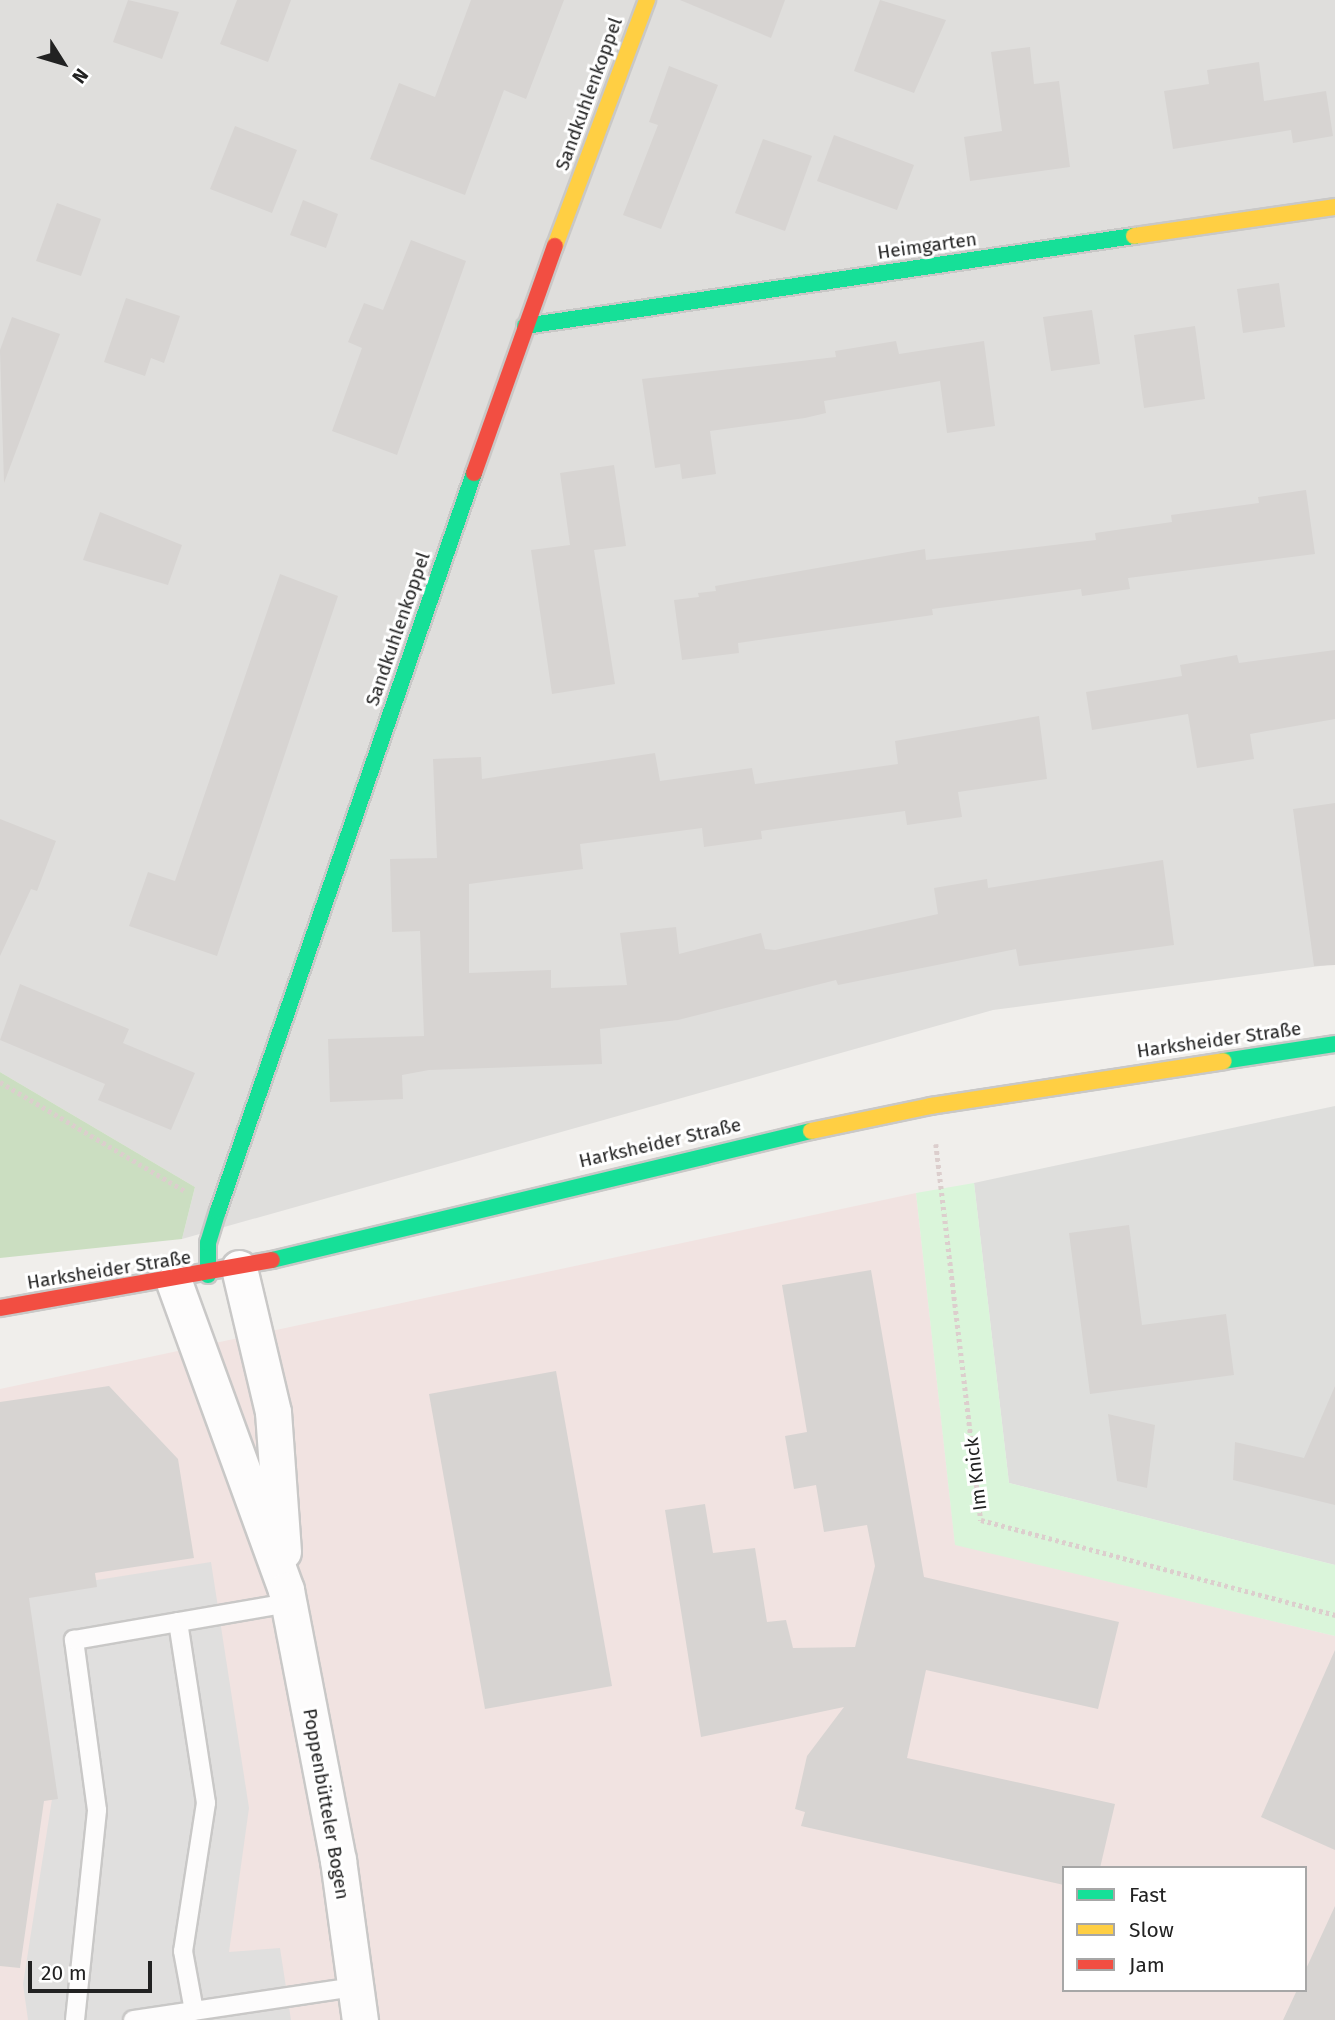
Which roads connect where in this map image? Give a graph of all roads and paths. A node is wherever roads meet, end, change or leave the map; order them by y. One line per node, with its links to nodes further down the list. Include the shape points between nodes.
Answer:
1 (647, 0): 3 (street, Sandkuhlenkoppel)
2 (1335, 207): 3 (street, Heimgarten)
3 (525, 326): 7 (street, Sandkuhlenkoppel)
4 (1335, 1044): 6 (street, Harksheider Straße)
5 (0, 1082): 7 (path)
6 (931, 1106): 8 (street, Harksheider Straße, via 772,1139); 11 (path, Im Knick, via 981,1520)
7 (218, 1211): 8 (street, Sandkuhlenkoppel, via 208,1243)
8 (207, 1275): 9 (street, Harksheider Straße); 10 (street, Poppenbütteler Bogen); 10 (street, Poppenbütteler Bogen, via 273,1412)
9 (0, 1308)
10 (288, 1597): 12 (lane); 13 (street, Poppenbütteler Bogen, via 338,1860)
11 (1335, 1615)
12 (178, 1622): 14 (lane, via 206,1803 183,1951); 15 (lane, via 74,1640 97,1810)
13 (358, 2003): 14 (lane)
14 (194, 2011): 16 (lane)
15 (75, 2020)
16 (133, 2020)

